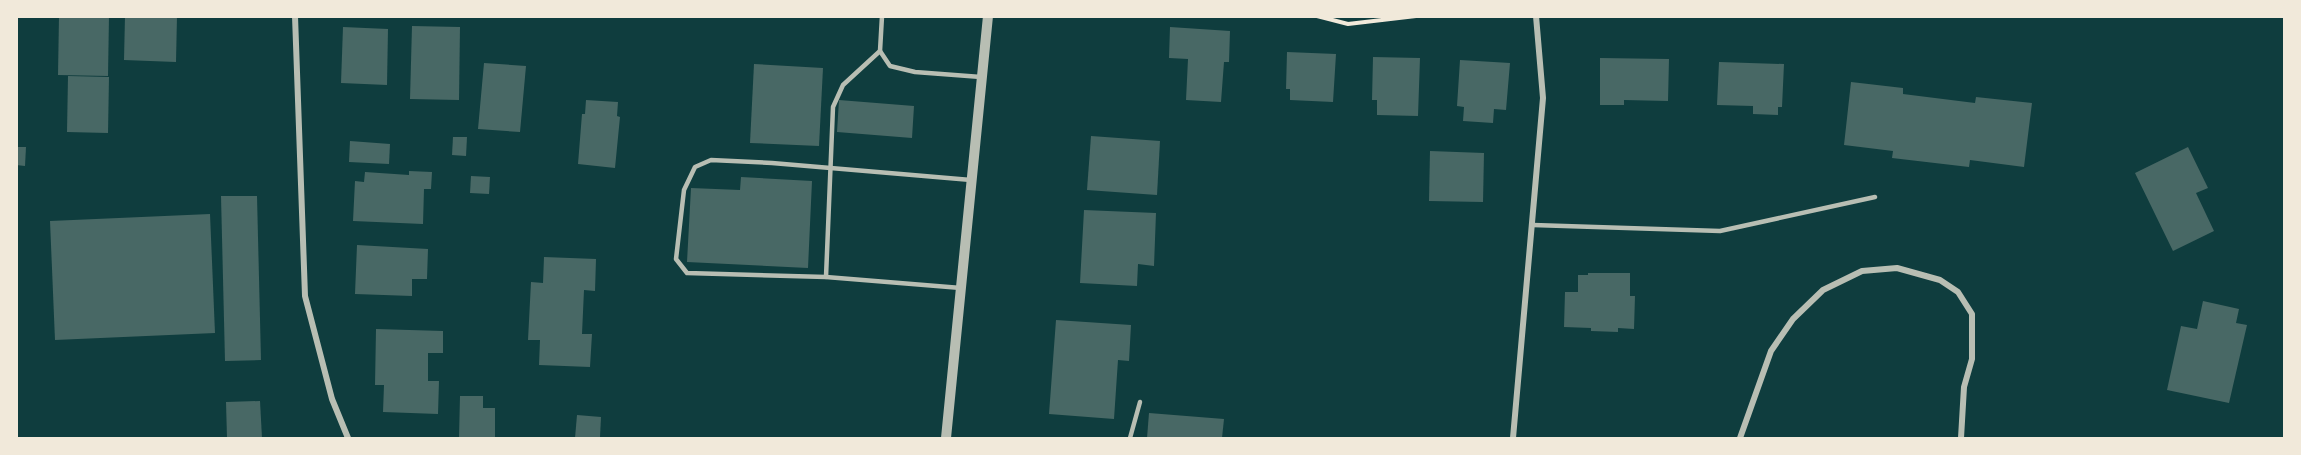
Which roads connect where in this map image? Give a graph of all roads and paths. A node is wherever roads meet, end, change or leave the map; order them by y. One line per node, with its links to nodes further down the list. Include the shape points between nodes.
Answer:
1 (295, 16): 16 (street, via 304,296 332,399)
2 (882, 16): 7 (lane)
3 (988, 16): 8 (street)
4 (1317, 16): 5 (path, via 1348,24)
5 (1416, 16)
6 (1536, 16): 12 (street, via 1543,98)
7 (880, 51): 8 (lane, via 890,66); 9 (lane, via 843,85 836,99)
8 (982, 77): 10 (street)
9 (830, 168): 10 (lane); 13 (lane); 13 (lane, via 711,160 695,167 684,190 676,259 687,273)
10 (971, 180): 14 (street)
11 (1875, 197): 12 (lane, via 1720,231)
12 (1533, 225): 19 (street)
13 (826, 277): 14 (lane)
14 (961, 288): 17 (street)
15 (1140, 402): 18 (lane)
16 (348, 438)
17 (946, 438)
18 (1130, 438)
19 (1513, 438)
20 (1740, 438): 21 (street, via 1771,351 1793,319 1823,290 1862,271 1897,268 1940,280 1958,292 1972,314 1972,359 1964,387)
21 (1961, 438)

